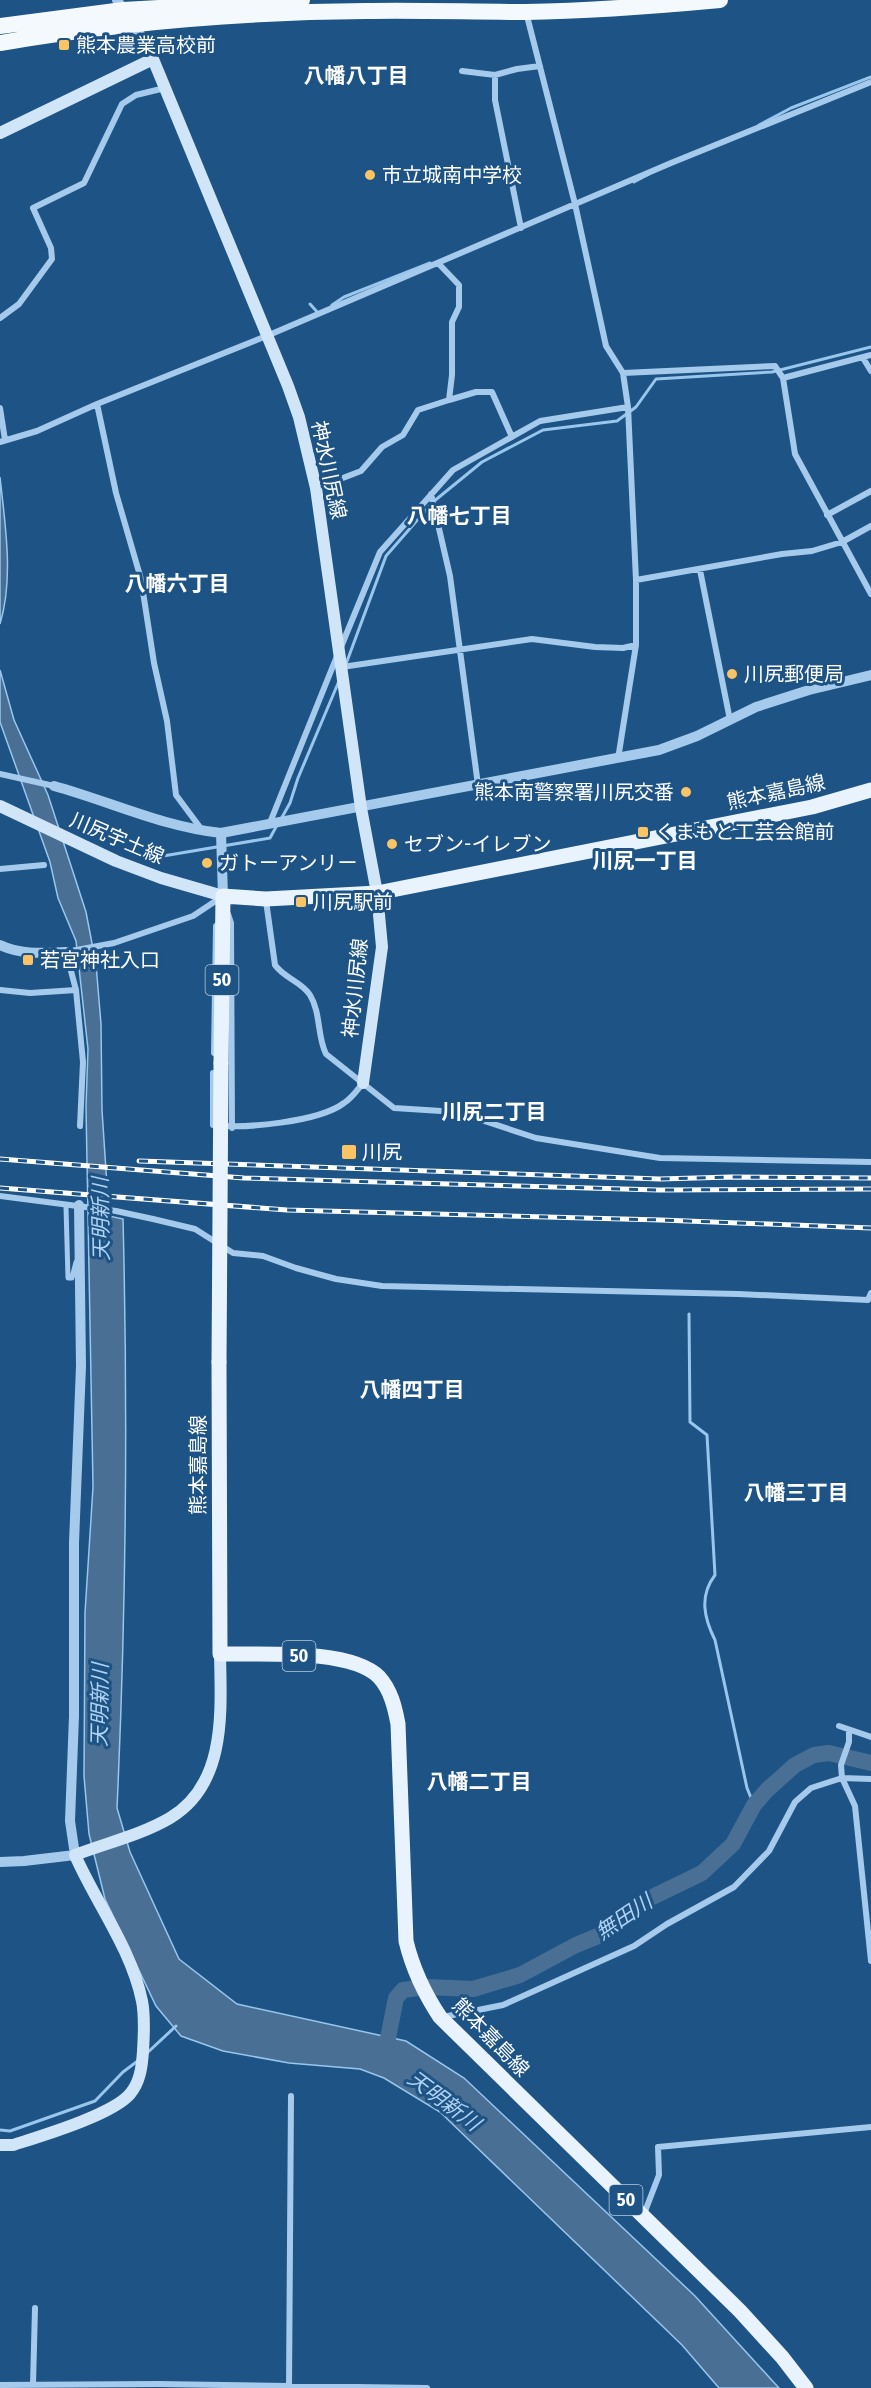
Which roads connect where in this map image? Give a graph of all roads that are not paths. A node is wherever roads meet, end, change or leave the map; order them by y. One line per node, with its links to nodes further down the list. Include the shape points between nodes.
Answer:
1 (302, 0): 3 (highway)
2 (720, 0): 4 (highway)
3 (126, 9): 4 (highway, via 245,15); 5 (highway); 6 (highway); 7 (street)
4 (526, 12): 8 (street)
5 (0, 26)
6 (0, 43)
7 (153, 59): 12 (main road, 神水川尻線); 13 (main road)
8 (540, 66): 10 (street); 14 (street)
9 (462, 71): 10 (street)
10 (495, 75): 15 (street, via 495,100)
11 (871, 82): 14 (street)
12 (165, 88): 17 (street, via 136,95 122,104 84,183 33,208 52,259 19,304); 18 (main road, 神水川尻線)
13 (0, 133)
14 (575, 204): 15 (street); 22 (street, via 606,346)
15 (521, 228): 16 (street)
16 (438, 263): 18 (street); 24 (street, via 459,285 459,307 452,322)
17 (0, 318)
18 (269, 336): 25 (street); 30 (main road, 神水川尻線, via 298,417)
19 (871, 355): 20 (street)
20 (863, 357): 21 (street); 23 (street)
21 (871, 371)
22 (623, 372): 23 (street, via 775,366); 26 (street)
23 (783, 378): 33 (street, via 795,454)
24 (449, 400): 28 (street, via 492,392); 30 (street, via 418,410 403,435 382,447 361,471)
25 (97, 404): 29 (street, via 37,431); 53 (street, via 116,493 141,579 167,720 176,795)
26 (628, 407): 28 (street, via 540,421); 37 (street)
27 (0, 408): 29 (street)
28 (512, 437): 32 (street, via 453,470)
29 (3, 441)
30 (316, 488): 41 (main road, 神水川尻線)
31 (871, 491): 33 (street)
32 (431, 494): 40 (street, via 450,576); 41 (street, via 380,552)
33 (827, 515): 35 (street)
34 (871, 526): 35 (street)
35 (842, 542): 36 (street, via 812,551); 38 (street)
36 (700, 570): 37 (street); 44 (street)
37 (636, 580): 39 (street)
38 (871, 594)
39 (636, 645): 40 (street, via 595,647 532,639); 45 (street)
40 (460, 649): 42 (street); 48 (street)
41 (340, 651): 42 (main road, 神水川尻線); 52 (street)
42 (342, 667): 51 (main road, 神水川尻線)
43 (871, 675): 44 (street, via 809,690)
44 (730, 720): 45 (street, via 659,750)
45 (618, 759): 48 (street)
46 (0, 774): 47 (street)
47 (54, 786): 53 (street)
48 (478, 786): 51 (street)
49 (871, 790): 57 (main road, 熊本嘉島線, via 812,807)
50 (0, 806): 58 (main road, 川尻宇土線, via 75,843 161,878)
51 (361, 808): 52 (street); 57 (main road, 神水川尻線)
52 (269, 825): 54 (street)
53 (202, 831): 54 (street)
54 (221, 833): 58 (street)
55 (44, 865): 56 (street)
56 (0, 869)
57 (377, 893): 59 (main road, 熊本嘉島線); 64 (main road, 神水川尻線, via 382,947)
58 (223, 896): 59 (main road, 熊本嘉島線); 61 (street, via 194,916 114,943); 66 (street, via 231,923); 66 (street, via 215,933 213,1125); 73 (main road, 熊本嘉島線 / 50, bridge)
59 (266, 899): 64 (street, via 275,965 310,994 326,1054)
60 (0, 945): 61 (street, via 31,953)
61 (66, 952): 63 (street)
62 (0, 990): 63 (street)
63 (76, 990): 65 (street, via 83,1062)
64 (363, 1083): 66 (street, via 344,1104 325,1112 300,1120); 67 (street, via 394,1108 457,1112 536,1138 576,1146 660,1158)
65 (80, 1126)
66 (232, 1128)
67 (871, 1162)
68 (0, 1196): 69 (street)
69 (81, 1205): 71 (street); 72 (street, via 195,1229 233,1253 263,1256 336,1279 382,1286 868,1300)
70 (66, 1207): 71 (street, via 68,1278 72,1278)
71 (81, 1246): 79 (street, via 70,1821)
72 (871, 1293)
73 (220, 1654): 79 (main road, via 221,1721 216,1750 207,1778 195,1796 170,1818); 82 (main road, 熊本嘉島線 / 50, via 348,1660 379,1677 398,1724 406,1941 414,1971)
74 (839, 1726): 75 (street)
75 (849, 1732): 76 (street); 77 (street)
76 (871, 1737)
77 (842, 1778): 78 (street); 81 (street, via 855,1806); 82 (street, via 811,1788 795,1802 769,1851 734,1887 634,1946 503,2005)
78 (871, 1779)
79 (81, 1853): 80 (street); 85 (main road, via 87,1882 129,1962 142,2001 142,2065 138,2081 129,2095 110,2109 13,2145)
80 (0, 1862)
81 (871, 1961)
82 (440, 2018): 86 (main road, 熊本嘉島線 / 50)
83 (291, 2096): 90 (street)
84 (871, 2127): 86 (street, via 658,2147 659,2175)
85 (0, 2145)
86 (643, 2217): 92 (main road, 熊本嘉島線 / 50, via 740,2311)
87 (35, 2308): 89 (street)
88 (0, 2385): 89 (street)
89 (33, 2385): 90 (street)
90 (289, 2387): 91 (street)
91 (426, 2388)
92 (806, 2388)

